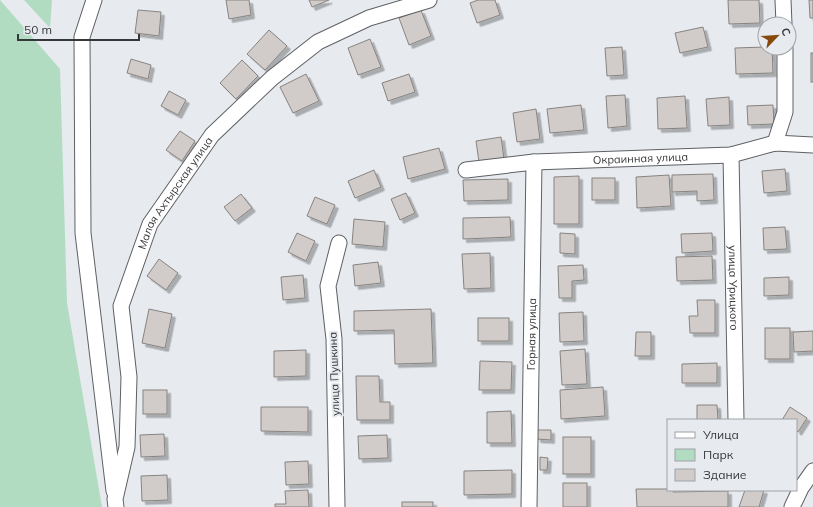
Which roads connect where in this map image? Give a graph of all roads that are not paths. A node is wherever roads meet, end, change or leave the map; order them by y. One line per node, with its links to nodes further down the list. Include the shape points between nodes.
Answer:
1 (94, 0): 15 (street, via 82,38 83,233)
2 (429, 0): 15 (street, Малая Ахтырская улица, via 369,18 318,42 272,78 212,135 150,224 121,306 129,377 127,447)
3 (783, 0): 4 (street)
4 (784, 16)
5 (785, 56): 6 (street, via 785,112)
6 (774, 143): 7 (street, Окраинная улица); 8 (street, Окраинная улица)
7 (813, 145)
8 (731, 155): 9 (street, Окраинная улица); 12 (street, улица Урицкого)
9 (534, 162): 10 (street, Окраинная улица); 17 (street, Горная улица)
10 (466, 170)
11 (339, 243): 16 (street, улица Пушкина, via 328,286 334,339)
12 (736, 419)
13 (813, 471): 14 (street)
14 (799, 486): 18 (street)
15 (116, 503)
16 (337, 507)
17 (530, 507)
18 (792, 507)

